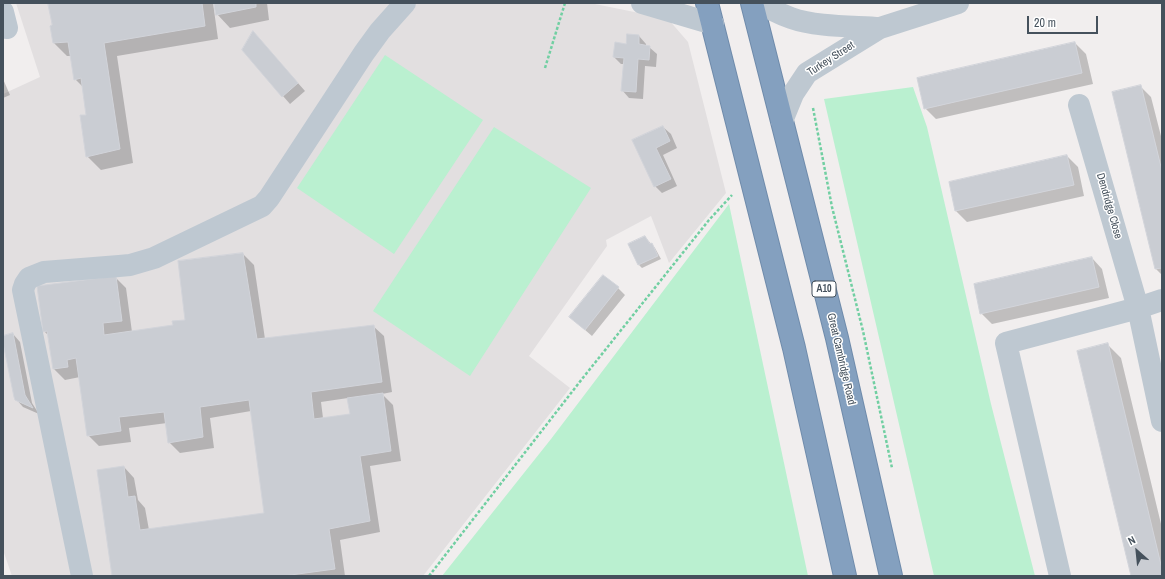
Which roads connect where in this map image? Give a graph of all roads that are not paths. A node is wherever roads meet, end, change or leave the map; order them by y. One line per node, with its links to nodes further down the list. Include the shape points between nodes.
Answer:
1 (405, 3): 14 (street, via 380,31 262,206 154,258 124,266 44,272 30,278 24,284 23,290 42,388)
2 (642, 3): 7 (street)
3 (707, 3): 7 (highway)
4 (752, 3): 10 (highway, Great Cambridge Road / A10)
5 (760, 3): 8 (street, Turkey Street, via 792,19)
6 (958, 3): 8 (street, Turkey Street)
7 (713, 24): 15 (highway, via 794,348)
8 (880, 28): 10 (street, Turkey Street, via 807,73 793,94)
9 (1079, 105): 12 (street, Dendridge Close)
10 (782, 121): 16 (highway, Great Cambridge Road / A10, via 836,338)
11 (1162, 300): 12 (street)
12 (1138, 308): 13 (street, Dendridge Close); 17 (street, via 1006,343)
13 (1162, 421)
14 (82, 576)
15 (845, 576)
16 (890, 576)
17 (1060, 576)

